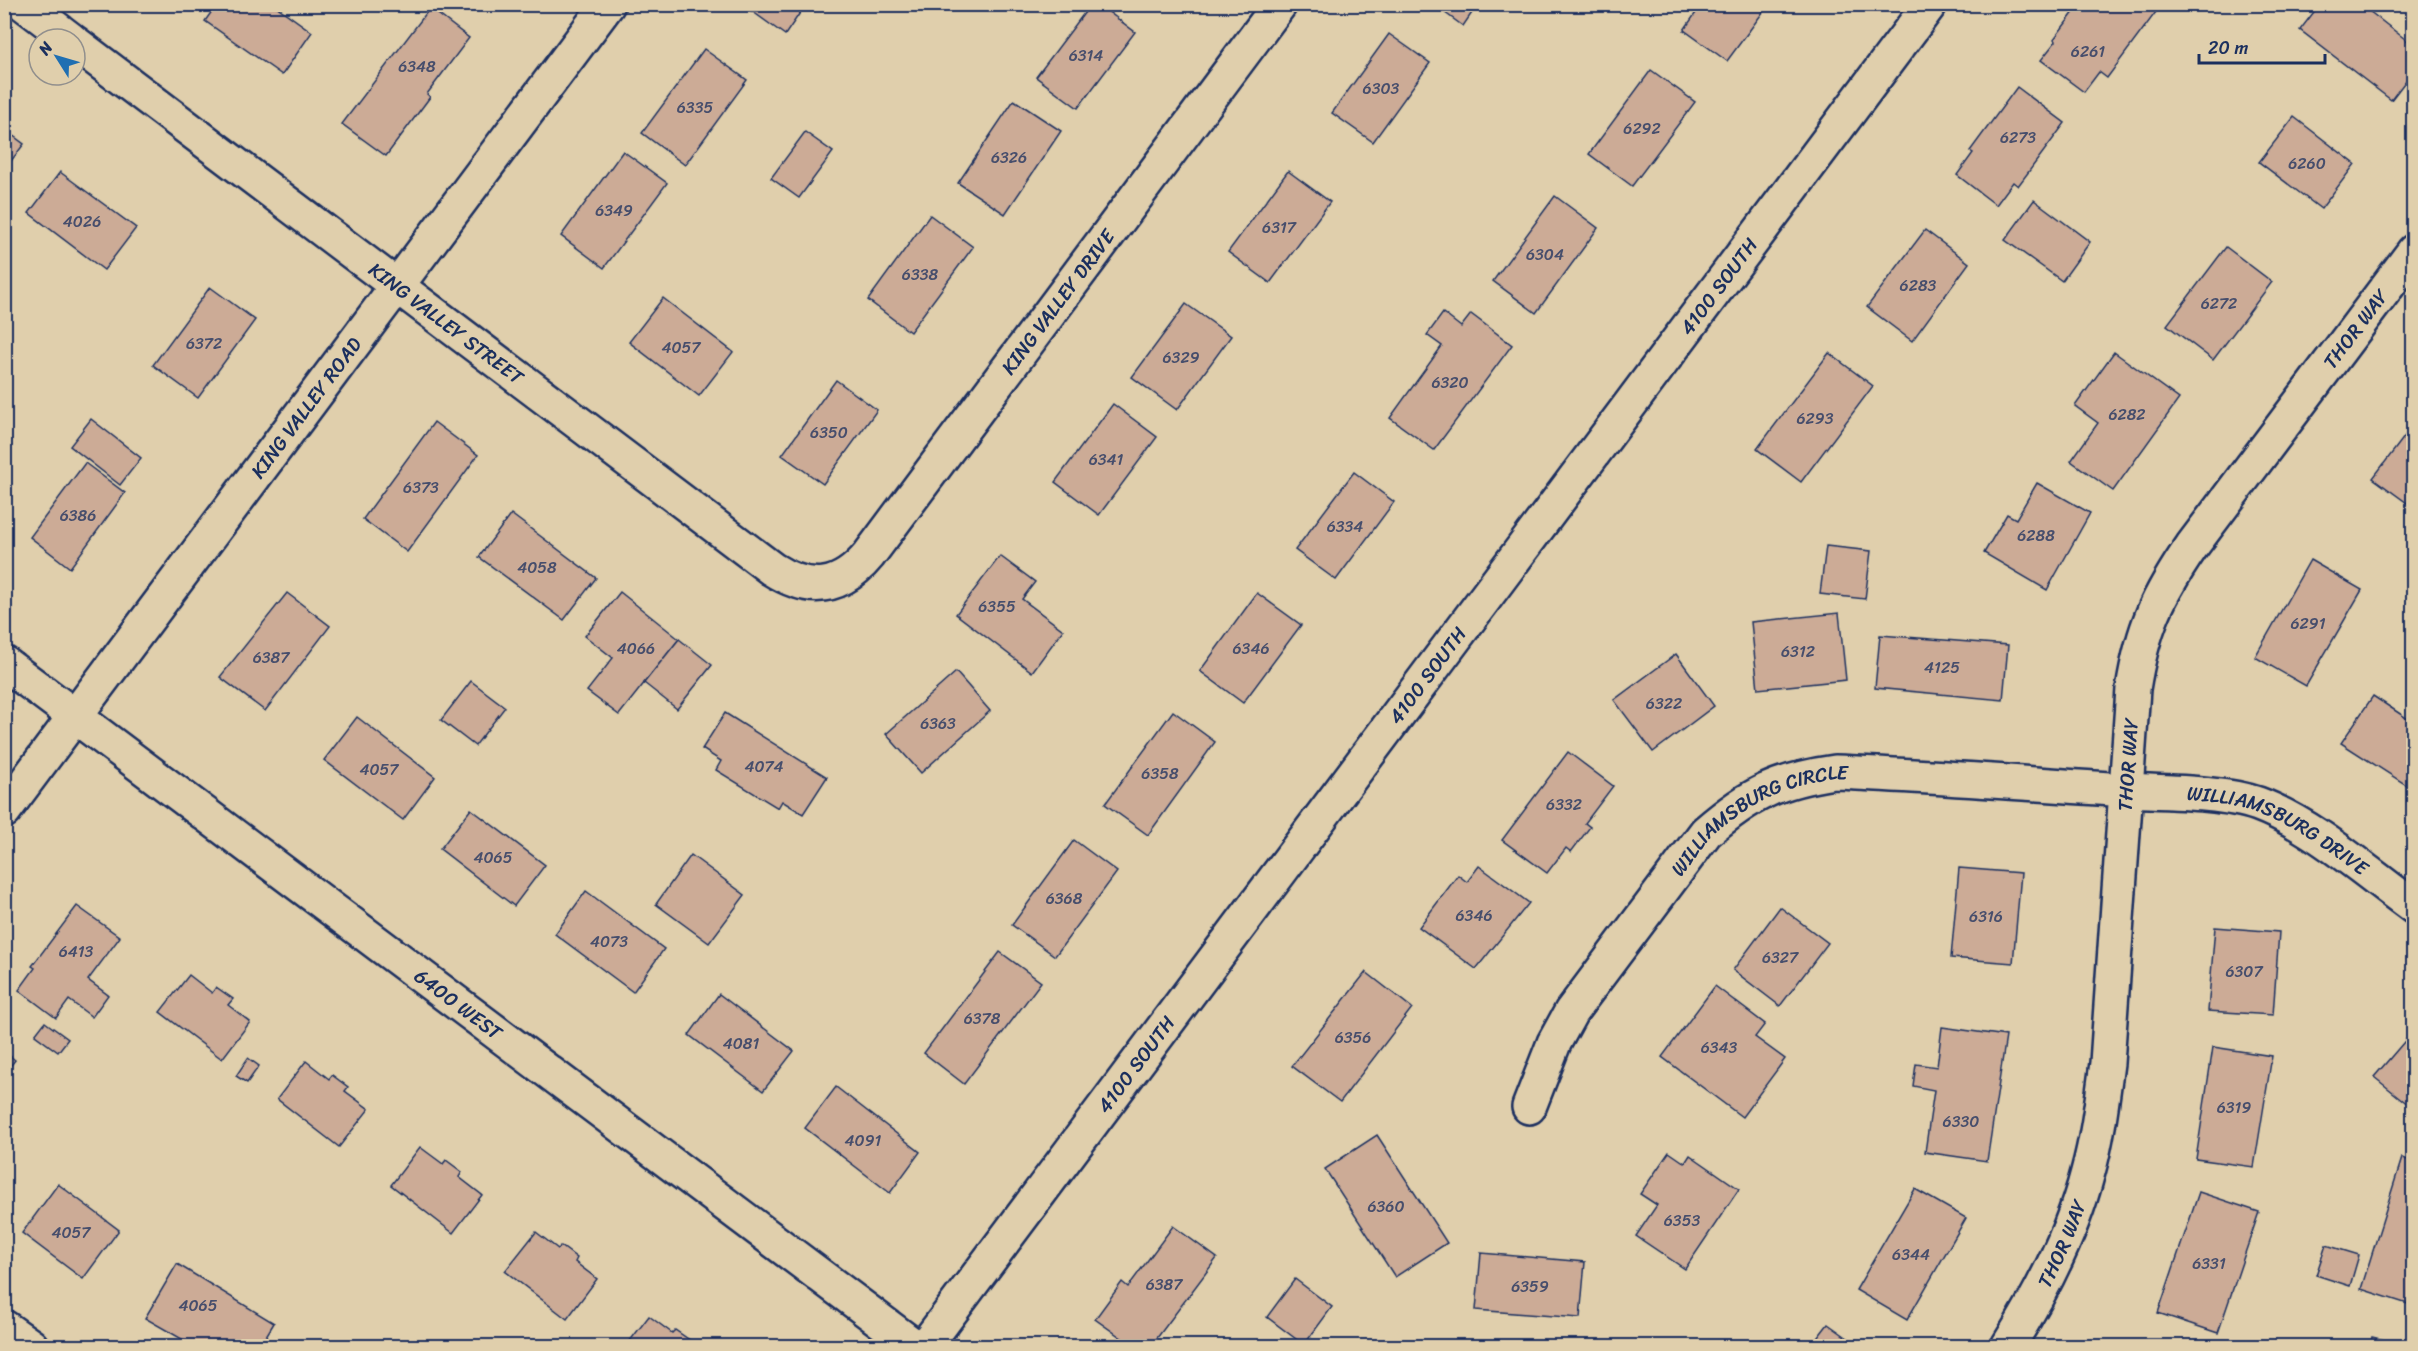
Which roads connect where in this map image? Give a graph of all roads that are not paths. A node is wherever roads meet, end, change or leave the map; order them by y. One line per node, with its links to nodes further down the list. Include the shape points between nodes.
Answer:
1 (24, 4): 5 (street)
2 (608, 4): 8 (street, KING VALLEY ROAD)
3 (1280, 4): 9 (street, KING VALLEY DRIVE, via 869,555 849,575)
4 (1930, 4): 19 (street, 4100 SOUTH)
5 (54, 27)
6 (87, 52): 8 (street, KING VALLEY STREET)
7 (2412, 256): 12 (street, THOR WAY, via 2168,581 2151,614 2139,651)
8 (397, 286): 9 (street, KING VALLEY STREET, via 772,570 796,582); 11 (street, KING VALLEY ROAD)
9 (824, 585)
10 (4, 663): 11 (street, 6400 WEST)
11 (75, 716): 13 (street, KING VALLEY ROAD); 18 (street, 6400 WEST)
12 (2126, 790): 14 (street, WILLIAMSBURG DRIVE, via 2230,798 2256,804 2319,838); 15 (street, WILLIAMSBURG CIRCLE, via 1835,772 1784,782 1760,792 1706,832 1570,1012); 20 (street, THOR WAY, via 2107,1063 2098,1128 2071,1222 2050,1273)
13 (4, 811)
14 (2414, 907)
15 (1529, 1107)
16 (4, 1327): 17 (street)
17 (30, 1347)
18 (914, 1347)
19 (926, 1347)
20 (2008, 1347)

